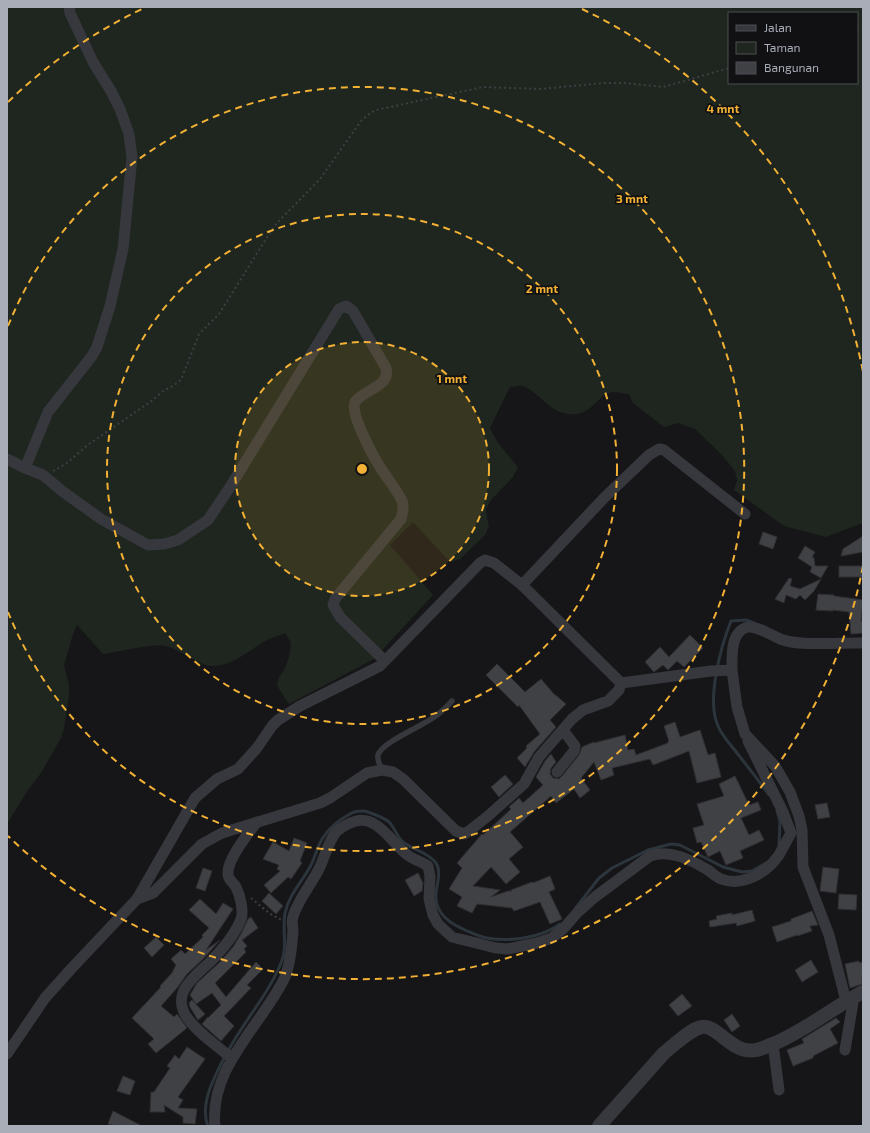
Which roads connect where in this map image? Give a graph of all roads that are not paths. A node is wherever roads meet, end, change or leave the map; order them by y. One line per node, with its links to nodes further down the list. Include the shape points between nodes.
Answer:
1 (69, 7): 3 (street, via 93,62 120,109 129,134 132,157 123,249 110,306 97,347 48,412)
2 (7, 458): 3 (street)
3 (25, 468): 7 (street, via 43,475 101,519 148,545 178,540 208,520 339,309 346,306 353,311 388,374 385,382 370,390 355,402 354,406 356,418 376,462 402,500 404,509 401,519 335,599 333,605 340,617)
4 (745, 514): 5 (street, via 664,450 659,449 649,455 605,497)
5 (522, 585): 7 (street, via 494,563 485,560); 9 (street)
6 (863, 642): 8 (street, via 794,642 748,627 738,633 735,640)
7 (385, 661): 18 (street, via 278,720 238,769 217,780 195,798)
8 (732, 670): 9 (street); 12 (street)
9 (621, 683): 11 (street, via 619,690 608,701 583,710)
10 (452, 701): 13 (lane, via 433,719 380,750 378,760)
11 (563, 730): 13 (street, via 539,757 524,784 464,834 456,831 403,779 393,772); 14 (street, via 575,746)
12 (744, 734): 16 (street); 17 (street, via 775,766 790,792 802,830)
13 (382, 770): 15 (street, via 366,773 320,803)
14 (557, 772)
15 (257, 822): 18 (street, via 222,833 202,844 153,893); 23 (street, via 229,864 228,875 236,887 243,911 241,919 230,938 183,990 181,1001 186,1017)
16 (791, 833): 17 (street); 23 (street, via 772,862 757,875 738,882 720,878 685,858 658,853 650,856 595,897 552,938 507,949 462,940 446,933 433,915 429,899 428,866 410,857 372,823 360,820 346,825 337,832 296,910 285,977 277,992)
17 (803, 867): 19 (street)
18 (137, 899): 22 (street, via 45,998)
19 (854, 996): 20 (street); 21 (street)
20 (773, 1044): 24 (street); 26 (street, via 749,1051 732,1045 707,1027 701,1027 664,1053)
21 (844, 1050)
22 (7, 1054)
23 (229, 1056): 25 (street, via 216,1098)
24 (779, 1090)
25 (215, 1126)
26 (599, 1126)

